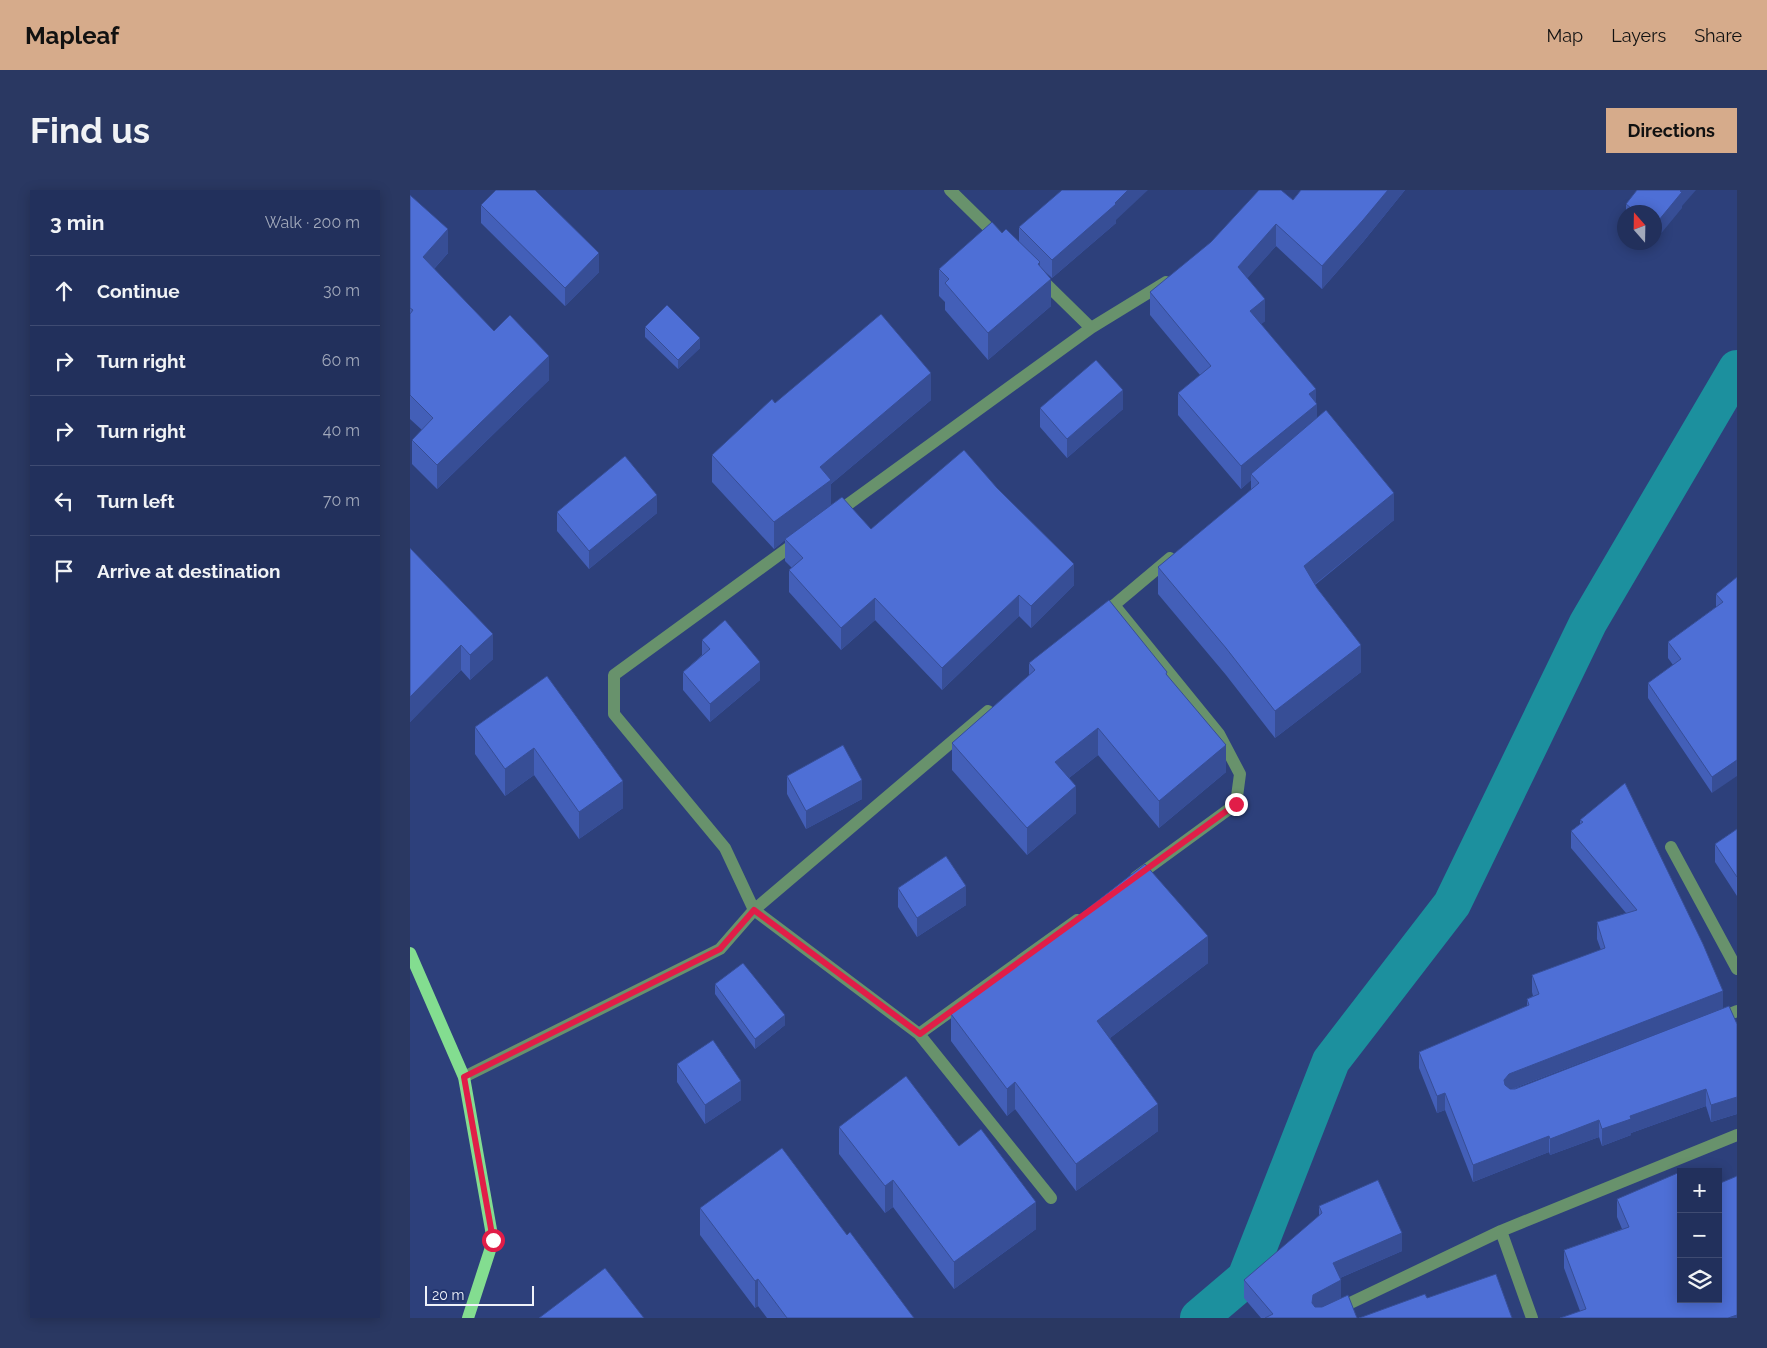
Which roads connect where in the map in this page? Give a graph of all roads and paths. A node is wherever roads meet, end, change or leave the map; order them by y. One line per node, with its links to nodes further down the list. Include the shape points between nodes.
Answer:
1 (950, 190): 2 (street)
2 (1006, 245)
3 (1028, 266): 5 (street)
4 (1181, 273): 5 (street)
5 (1091, 328): 6 (street)
6 (824, 522)
7 (808, 534): 14 (street, via 614,675 614,714 725,848)
8 (1182, 548): 9 (street)
9 (1114, 605): 10 (street); 13 (street, via 1219,734 1240,774 1236,804)
10 (1091, 624)
11 (1001, 700): 14 (street)
12 (1671, 847): 17 (street)
13 (1125, 884)
14 (754, 910): 20 (street); 21 (street, via 720,949)
15 (1086, 913): 20 (street)
16 (410, 953): 21 (main road)
17 (1737, 969)
18 (1737, 1011): 19 (street)
19 (1701, 1025)
20 (920, 1034): 23 (street)
21 (464, 1077): 25 (main road, via 493,1240)
22 (1737, 1135): 24 (street)
23 (1051, 1198)
24 (1501, 1231): 26 (street); 27 (street)
25 (468, 1318)
26 (1319, 1318)
27 (1532, 1318)

